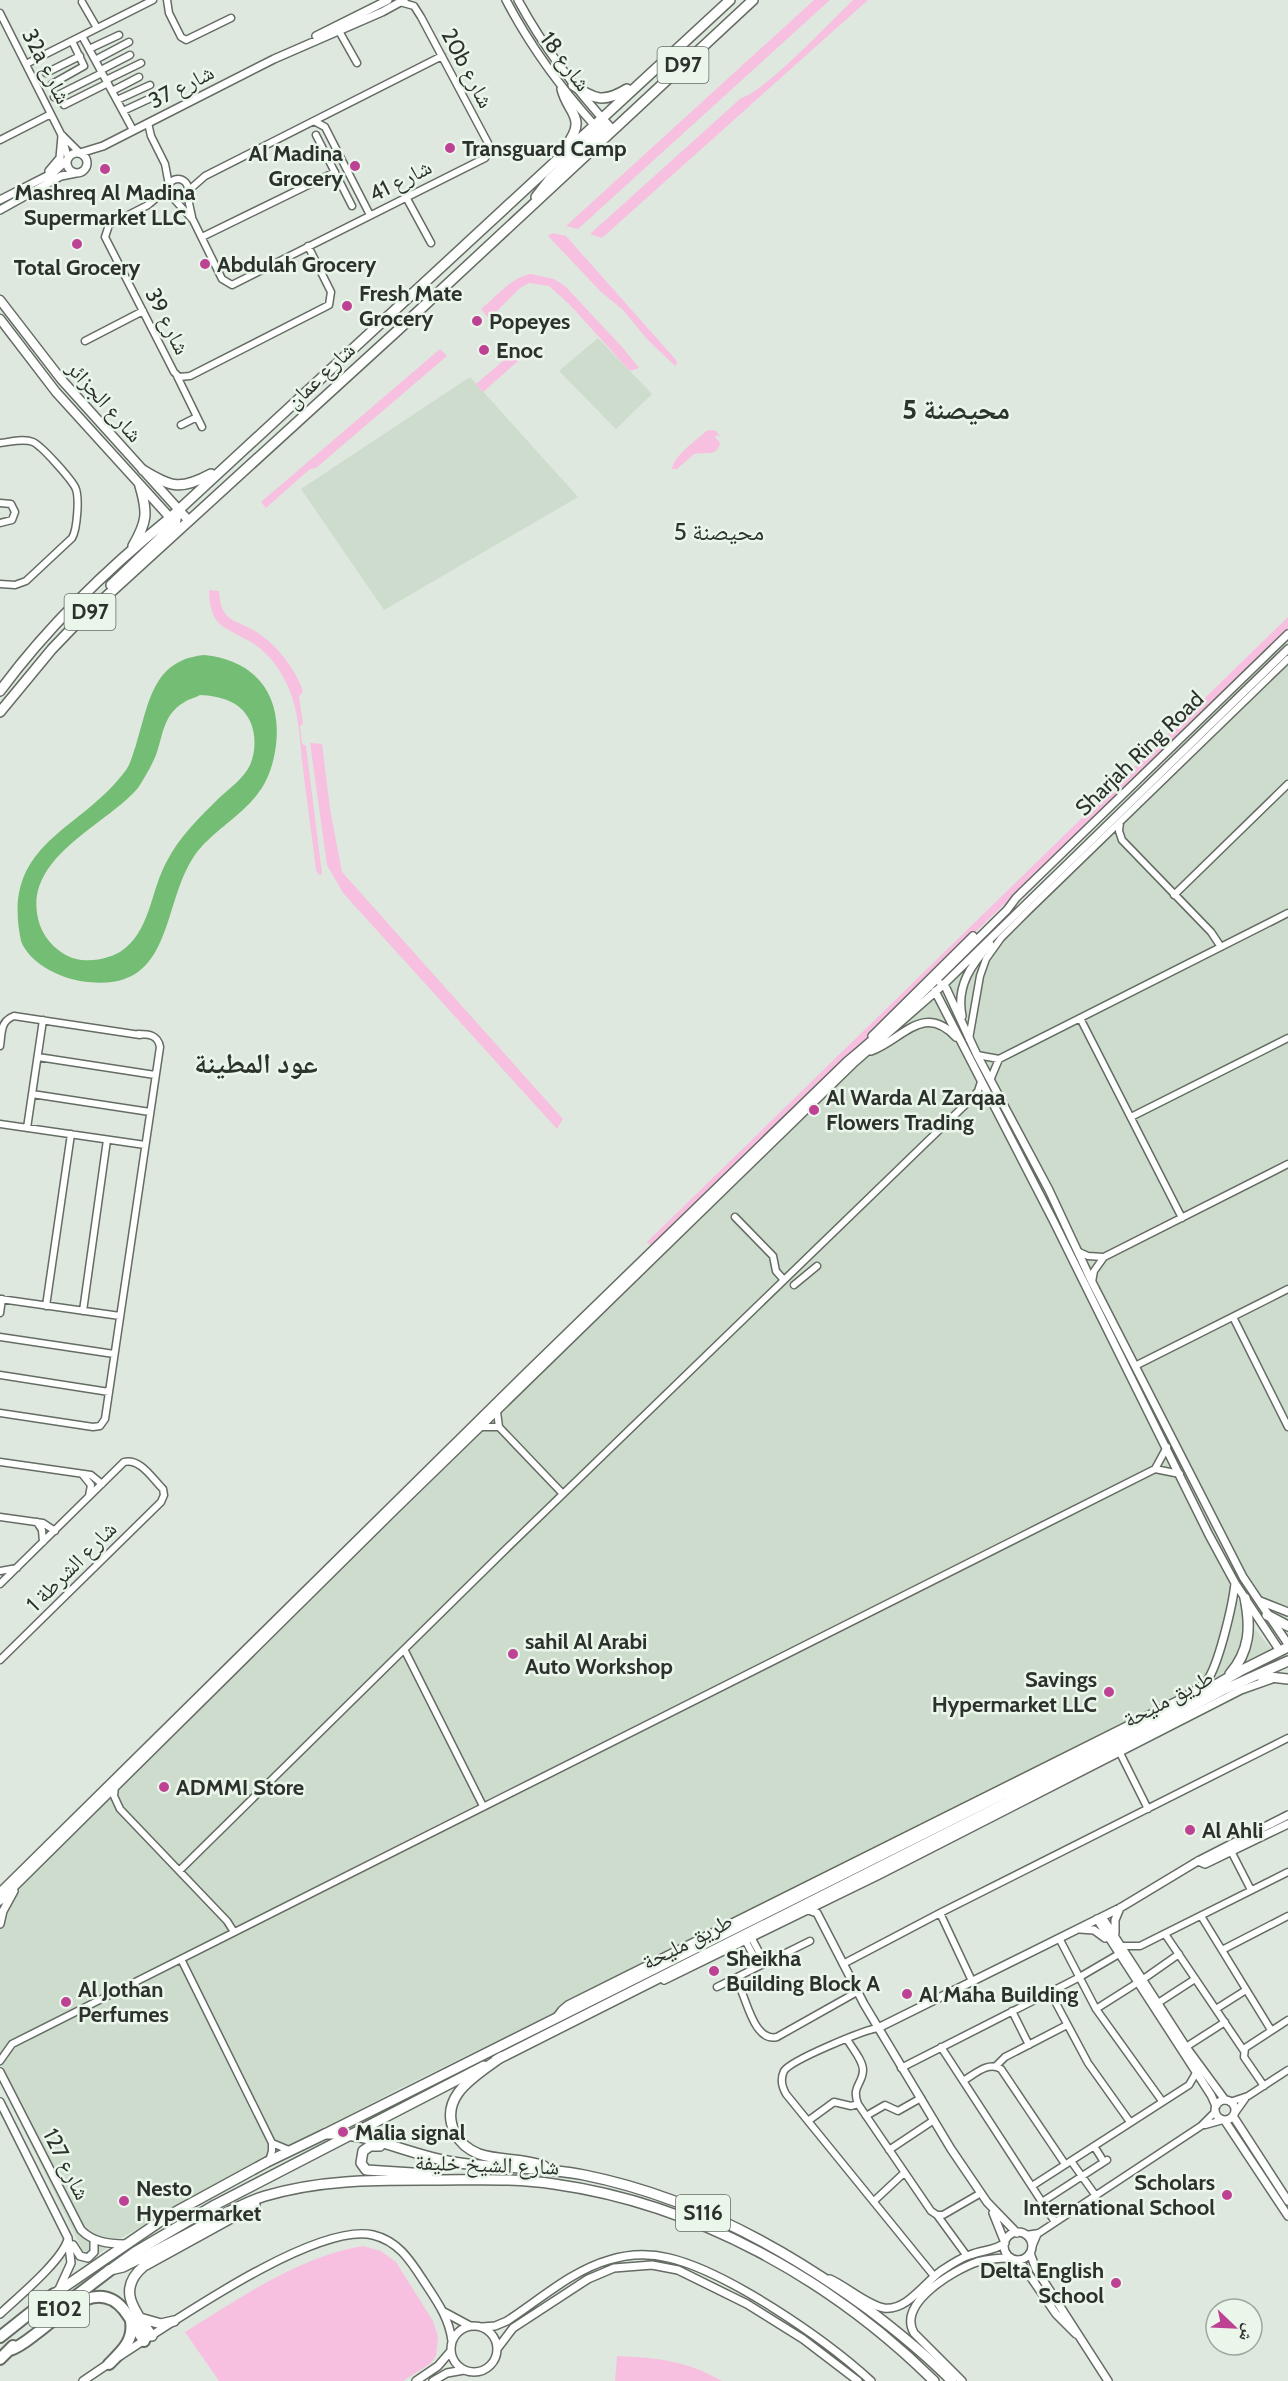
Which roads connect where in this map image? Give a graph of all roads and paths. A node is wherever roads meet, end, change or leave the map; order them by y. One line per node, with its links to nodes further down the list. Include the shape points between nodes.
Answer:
1 (167, 0): 14 (street, via 169,13 181,38 186,40)
2 (388, 0): 11 (street, شارع 37)
3 (419, 0): 13 (street, 20b شارع)
4 (506, 0): 38 (street, شارع 18, via 530,45)
5 (518, 0): 36 (street, شارع 18, via 540,41)
6 (730, 0): 37 (main road, شارع عمان / D97)
7 (753, 0): 48 (main road, شارع عمان / D97)
8 (147, 1): 15 (street)
9 (402, 1): 13 (street, 20b شارع, via 414,6); 16 (street, شارع 37)
10 (82, 2): 15 (street)
11 (376, 3): 25 (street, شارع 37)
12 (0, 13): 29 (street, 32a شارع)
13 (421, 17): 24 (street, 20b شارع)
14 (231, 18)
15 (97, 28): 18 (street)
16 (339, 31): 25 (street, شارع 37); 28 (street)
17 (119, 35): 21 (street)
18 (82, 36): 19 (street); 21 (street)
19 (72, 41): 23 (street); 29 (street)
20 (129, 42): 26 (street)
21 (89, 49): 26 (street)
22 (130, 55): 30 (street)
23 (80, 56): 31 (street); 34 (street, via 83,68)
24 (442, 56): 46 (street); 52 (street, 20b شارع)
25 (274, 59): 47 (street, شارع 37)
26 (95, 60): 30 (street)
27 (141, 63): 33 (street)
28 (357, 63)
29 (26, 64): 45 (street, 32a شارع)
30 (101, 71): 33 (street); 40 (street)
31 (46, 73)
32 (139, 77): 39 (street)
33 (107, 82): 39 (street); 43 (street)
34 (52, 84)
35 (150, 85): 42 (street)
36 (573, 85): 37 (main road, via 592,97 604,99); 48 (street, شارع 18)
37 (636, 88): 48 (main road, شارع عمان / D97)
38 (562, 89): 48 (street, شارع 18); 56 (main road, via 576,123)
39 (112, 91): 42 (street)
40 (54, 97)
41 (151, 98): 44 (street)
42 (117, 100): 44 (street)
43 (64, 105)
44 (123, 111): 49 (street)
45 (51, 114): 51 (street, 32a شارع); 53 (street)
46 (314, 121): 58 (street, via 326,127); 66 (street, via 205,176)
47 (145, 125): 49 (street, شارع 37); 60 (street)
48 (603, 129): 56 (main road, شارع عمان / D97); 93 (main road, شارع عمان / D97, via 531,207)
49 (133, 130): 54 (street, شارع 37)
50 (316, 135): 61 (street)
51 (63, 136): 55 (street, 32a شارع); 57 (street, 32a شارع); 64 (street, via 57,163)
52 (484, 136): 67 (street, شارع 41, via 485,152 473,163)
53 (0, 140)
54 (103, 146): 55 (street, شارع 37); 59 (street, شارع 37)
55 (80, 153): 57 (street); 59 (street)
56 (560, 157): 88 (main road, شارع عمان / D97)
57 (68, 159): 62 (street, via 69,169); 64 (street, via 57,171)
58 (342, 161): 61 (street); 68 (street)
59 (87, 162): 62 (street, via 84,170)
60 (165, 164): 63 (street); 65 (street)
61 (333, 168): 68 (street, via 352,204); 74 (street)
62 (76, 173): 71 (street, via 61,176)
63 (180, 179): 65 (street); 66 (street, via 188,184)
64 (39, 180): 70 (street)
65 (168, 187): 69 (street); 78 (street, شارع 39, via 148,205 109,225 105,231)
66 (188, 192): 69 (street, via 180,200); 73 (street)
67 (406, 197): 72 (street, شارع 41); 75 (street)
68 (362, 198): 72 (street)
69 (174, 199): 73 (street)
70 (0, 200)
71 (0, 210)
72 (370, 215): 76 (street, شارع 41)
73 (193, 220): 74 (street)
74 (202, 237): 76 (street, شارع 41, via 219,271 229,280 246,278)
75 (431, 243)
76 (308, 246): 82 (street, شارع 39, via 331,292 329,305)
77 (0, 300): 90 (main road, شارع الجزائر, via 61,380)
78 (143, 311): 80 (street); 81 (street, شارع 39)
79 (0, 319): 91 (main road, شارع الجزائر, via 56,392)
80 (85, 340)
81 (177, 376): 82 (street, شارع 39); 83 (street)
82 (187, 377): 83 (street)
83 (183, 388): 84 (street)
84 (197, 417): 85 (street); 86 (street)
85 (181, 425)
86 (202, 427)
87 (0, 443): 96 (street, via 34,443 74,486 77,495 76,530 72,538 26,581)
88 (243, 450): 89 (main road, شارع عمان / D97); 93 (main road, via 236,464)
89 (224, 468): 90 (main road, via 179,486); 93 (main road, شارع عمان / D97)
90 (143, 470): 93 (main road, شارع الجزائر)
91 (140, 486): 93 (main road, شارع الجزائر); 95 (main road, via 146,519)
92 (0, 502): 94 (street, via 12,504 15,512 12,520)
93 (180, 520): 95 (main road, شارع عمان / D97); 101 (main road, شارع عمان / D97, via 52,649)
94 (0, 523)
95 (127, 555): 100 (main road, شارع عمان / D97, via 58,622)
96 (0, 585)
97 (1288, 633): 107 (street, Sharjah Ring Road)
98 (1288, 649): 108 (street)
99 (1288, 659): 103 (street)
100 (0, 691)
101 (0, 712)
102 (1288, 784): 106 (street)
103 (1120, 822): 104 (street); 105 (street)
104 (1105, 836): 105 (street); 117 (street, via 990,952 980,976)
105 (1122, 840): 106 (street)
106 (1174, 895): 110 (street)
107 (1016, 898): 111 (street); 124 (street)
108 (1023, 905): 111 (street); 115 (street, via 964,980 960,1006)
109 (1288, 913): 110 (street)
110 (1221, 947): 113 (street)
111 (937, 983): 112 (street); 115 (street); 124 (street)
112 (935, 992): 118 (street); 120 (street)
113 (1080, 1018): 123 (street); 132 (street)
114 (43, 1020): 119 (street, via 10,1020); 122 (street); 125 (street, via 138,1034 153,1040 158,1057)
115 (966, 1031): 117 (street)
116 (1288, 1038): 132 (street)
117 (969, 1039): 121 (street)
118 (961, 1042): 120 (street, via 946,1028 922,1023); 127 (street)
119 (0, 1046)
120 (866, 1052): 162 (street)
121 (977, 1055): 123 (street); 126 (street)
122 (38, 1058): 125 (street); 128 (street)
123 (999, 1059): 126 (street)
124 (847, 1061): 215 (street)
125 (155, 1075): 131 (street)
126 (991, 1078): 141 (street)
127 (981, 1082): 129 (street); 130 (street)
128 (32, 1095): 131 (street); 134 (street)
129 (990, 1099): 130 (street, via 981,1096); 168 (street)
130 (967, 1103): 143 (street)
131 (150, 1112): 137 (street)
132 (1131, 1118): 140 (street)
133 (0, 1125): 134 (street)
134 (27, 1128): 135 (street)
135 (71, 1134): 136 (street); 151 (street)
136 (107, 1140): 137 (street); 152 (street)
137 (145, 1145): 154 (street)
138 (1288, 1164): 140 (street)
139 (735, 1216): 146 (street, via 775,1258 776,1271)
140 (1182, 1218): 142 (street)
141 (1079, 1252): 142 (street); 147 (street)
142 (1104, 1257): 147 (street)
143 (801, 1264): 145 (street); 146 (street)
144 (817, 1266): 145 (street)
145 (810, 1272): 148 (street)
146 (784, 1280): 175 (street)
147 (1092, 1282): 158 (street)
148 (794, 1285)
149 (1288, 1289): 155 (street)
150 (1, 1299): 151 (street); 153 (street)
151 (46, 1306): 152 (street)
152 (83, 1311): 154 (street)
153 (0, 1312)
154 (120, 1317): 157 (street)
155 (1233, 1317): 158 (street); 163 (street)
156 (0, 1337): 157 (street)
157 (114, 1354): 160 (street)
158 (1136, 1366): 187 (street)
159 (0, 1375): 160 (street)
160 (109, 1392): 164 (street, via 99,1422 84,1425)
161 (1288, 1408): 163 (street)
162 (497, 1412): 165 (street); 166 (street)
163 (1281, 1412): 167 (street)
164 (0, 1413)
165 (481, 1427): 166 (street); 200 (street)
166 (499, 1427): 175 (street)
167 (1288, 1427)
168 (1167, 1447): 170 (street); 172 (street)
169 (0, 1462): 173 (street)
170 (1155, 1469): 172 (street); 201 (street)
171 (111, 1474): 173 (street); 174 (street); 193 (street, شارع الشرطة 1, via 130,1461 139,1465 164,1495)
172 (1180, 1474): 185 (street)
173 (87, 1475): 174 (street); 176 (street, via 91,1485)
174 (100, 1485): 176 (street)
175 (563, 1494): 191 (street)
176 (87, 1498): 178 (street)
177 (0, 1517): 179 (street)
178 (64, 1522): 179 (street); 180 (street)
179 (41, 1523): 180 (street); 181 (street)
180 (53, 1532): 181 (street)
181 (43, 1542): 182 (street)
182 (17, 1568): 183 (street); 184 (street)
183 (0, 1572): 184 (street)
184 (2, 1581)
185 (1235, 1583): 186 (street); 198 (street, via 1232,1611 1206,1682)
186 (1245, 1598): 192 (street); 196 (main road, via 1249,1638 1242,1657)
187 (1257, 1600): 188 (street); 189 (street)
188 (1288, 1612)
189 (1267, 1614): 190 (main road); 192 (street)
190 (1288, 1626)
191 (405, 1651): 201 (street); 210 (street)
192 (1286, 1654): 194 (main road); 196 (main road, طريق مليحة)
193 (0, 1660)
194 (1253, 1677): 195 (main road); 205 (main road, طريق مليحة)
195 (1285, 1678): 199 (street, via 1241,1690)
196 (1225, 1679): 198 (main road, طريق مليحة, via 1183,1704)
197 (1288, 1738): 202 (street)
198 (1106, 1739): 291 (main road, طريق مليحة)
199 (1120, 1754): 202 (street); 206 (street)
200 (116, 1785): 210 (street, via 117,1805); 213 (street)
201 (483, 1806): 227 (street)
202 (1148, 1809): 221 (street)
203 (1288, 1815): 208 (street)
204 (1288, 1824): 207 (street)
205 (940, 1836): 206 (main road); 209 (main road, طريق مليحة)
206 (953, 1837): 212 (street)
207 (1231, 1851): 208 (street, via 1205,1864); 214 (street)
208 (1198, 1861): 218 (street)
209 (883, 1865): 212 (main road); 244 (main road, طريق مليحة)
210 (180, 1870): 227 (street)
211 (1287, 1874): 214 (street)
212 (879, 1875): 217 (street)
213 (18, 1883): 216 (street); 225 (street)
214 (1251, 1890): 222 (street)
215 (0, 1892)
216 (0, 1901)
217 (821, 1903): 219 (street); 220 (street)
218 (1120, 1908): 224 (street); 233 (street, via 1114,1927)
219 (806, 1910): 220 (street); 230 (street)
220 (817, 1913): 239 (street)
221 (940, 1913): 239 (street); 242 (street)
222 (1201, 1916): 228 (street); 234 (street)
223 (1288, 1916): 234 (street)
224 (1099, 1918): 226 (street); 233 (street)
225 (0, 1924)
226 (1077, 1929): 229 (street); 233 (street, via 1098,1932)
227 (234, 1932): 236 (street)
228 (1165, 1934): 232 (street); 235 (street)
229 (1059, 1938): 240 (street); 242 (street)
230 (748, 1939): 238 (street); 244 (street, via 660,1982)
231 (810, 1941): 238 (street)
232 (1140, 1946): 233 (street); 237 (street)
233 (1118, 1950): 237 (street); 240 (street); 243 (street)
234 (1222, 1950): 247 (street)
235 (1179, 1954): 241 (street); 243 (street)
236 (181, 1959): 261 (street); 293 (street)
237 (1131, 1962): 243 (street)
238 (762, 1964): 245 (street)
239 (843, 1964): 248 (street)
240 (1078, 1978): 249 (street); 251 (street)
241 (1196, 1979): 250 (street); 252 (street)
242 (972, 1981): 257 (street)
243 (1140, 1981): 250 (street); 251 (street); 272 (street)
244 (644, 1984): 266 (main road, طريق مليحة)
245 (717, 1987)
246 (741, 1990): 248 (street, via 760,2033 770,2038)
247 (1246, 1990): 252 (street); 258 (street)
248 (857, 1992): 257 (street)
249 (1050, 1992): 253 (street); 256 (street)
250 (1158, 2003): 263 (street)
251 (1095, 2009): 279 (street)
252 (1216, 2009): 255 (street)
253 (1012, 2011): 262 (street); 264 (street)
254 (1288, 2020): 258 (street)
255 (1225, 2022): 263 (street); 265 (street)
256 (1067, 2025): 262 (street); 289 (street, via 1088,2063)
257 (878, 2028): 259 (street); 269 (street)
258 (1271, 2031): 265 (street)
259 (847, 2039): 282 (street, via 863,2070 855,2092); 288 (street, via 791,2064 783,2074 784,2090)
260 (0, 2044): 261 (street)
261 (12, 2044): 267 (street)
262 (1029, 2045): 268 (street)
263 (1186, 2047): 280 (street)
264 (941, 2048): 269 (street); 273 (street)
265 (1244, 2050): 276 (street, via 1244,2057)
266 (501, 2057): 292 (main road, طريق مليحة); 300 (main road, via 464,2085 455,2097 452,2120 456,2135 466,2147 480,2154 538,2163)
267 (0, 2061)
268 (996, 2066): 273 (street, via 987,2066); 299 (street)
269 (901, 2068): 278 (street)
270 (1288, 2070): 276 (street)
271 (0, 2072): 319 (street, شارع 127, via 77,2224)
272 (1196, 2073): 274 (street); 275 (street)
273 (963, 2080): 304 (street)
274 (1189, 2085): 275 (street); 279 (street)
275 (1205, 2086): 283 (street)
276 (1264, 2086): 277 (street)
277 (1247, 2096): 280 (street); 284 (street)
278 (921, 2098): 285 (street, via 898,2111 885,2105); 286 (street)
279 (1162, 2101): 289 (street)
280 (1228, 2101): 283 (street); 284 (street)
281 (0, 2102): 318 (street, شارع 127)
282 (858, 2104): 285 (street); 288 (street, via 834,2102)
283 (1215, 2109): 287 (street); 290 (street)
284 (1234, 2114): 287 (street); 309 (street)
285 (866, 2116): 295 (street)
286 (934, 2120): 295 (street); 306 (street)
287 (1224, 2120): 290 (street); 313 (street)
288 (808, 2121): 308 (street)
289 (1130, 2122): 294 (street)
290 (1202, 2126): 307 (street)
291 (325, 2134): 292 (main road, شارع الشيخ خليفة / S116); 296 (main road, طريق مليحة)
292 (351, 2135): 297 (main road, شارع الشيخ خليفة / S116); 328 (main road, طريق مليحة, via 215,2205)
293 (272, 2143): 296 (street); 298 (street, via 273,2151)
294 (1094, 2146): 299 (street); 302 (street, via 1105,2161)
295 (889, 2150): 301 (street)
296 (291, 2151): 298 (main road, طريق مليحة)
297 (408, 2152): 300 (main road, شارع الشيخ خليفة / S116, via 466,2164); 303 (main road, via 370,2146 363,2151 361,2163 374,2172 485,2177)
298 (267, 2162): 321 (main road, طريق مليحة)
299 (1068, 2163): 302 (street); 304 (street)
300 (551, 2170): 329 (main road, شارع الشيخ خليفة / S116, via 597,2178 695,2210 754,2236)
301 (904, 2173): 308 (street); 312 (street)
302 (1081, 2176): 307 (street); 311 (street)
303 (494, 2181): 305 (main road, شارع الشيخ خليفة / S116, via 352,2180); 353 (main road, شارع الشيخ خليفة / S116, via 541,2182 593,2191 652,2207 715,2231 772,2259 829,2295)
304 (1032, 2186): 311 (street)
305 (292, 2190): 328 (main road, شارع الشيخ خليفة / S116, via 249,2202); 334 (main road, via 248,2209 144,2266 135,2275 129,2293)
306 (981, 2193): 310 (street); 312 (street, via 943,2215)
307 (1096, 2196): 314 (street)
308 (874, 2201): 330 (street)
309 (1288, 2201)
310 (987, 2202): 315 (street); 320 (street)
311 (1042, 2202): 314 (street)
312 (936, 2215): 323 (street)
313 (1288, 2216)
314 (1055, 2222): 316 (street)
315 (1017, 2233): 317 (street); 320 (street)
316 (1039, 2233): 317 (street); 322 (street)
317 (1026, 2235): 322 (street)
318 (68, 2238): 319 (street, via 85,2258 92,2255); 325 (street); 327 (street, شارع 127)
319 (94, 2240): 321 (street)
320 (1005, 2243): 323 (street); 324 (street)
321 (125, 2244): 331 (main road, طريق مليحة)
322 (1031, 2250): 326 (street); 340 (street, via 1036,2269)
323 (967, 2256): 330 (street)
324 (1010, 2258): 326 (street); 355 (street, via 985,2260 953,2273 931,2289 911,2314 914,2333)
325 (56, 2260): 327 (street, via 63,2258); 333 (street)
326 (1019, 2260): 340 (street, via 1056,2314)
327 (71, 2264): 331 (street)
328 (110, 2270): 343 (highway, E102)
329 (822, 2276): 330 (street, via 885,2308 904,2304); 354 (main road, شارع الشيخ خليفة / S116, via 907,2339)
330 (934, 2276)
331 (54, 2294): 339 (highway, E102)
332 (444, 2312): 335 (street, via 400,2248 383,2238 354,2234 311,2247 260,2270); 336 (street); 341 (street)
333 (0, 2314)
334 (135, 2320): 335 (main road, via 160,2324); 338 (highway); 343 (highway, via 114,2301 83,2298); 346 (highway, via 130,2340)
335 (174, 2321): 338 (street)
336 (470, 2326): 337 (street); 341 (street)
337 (482, 2327): 342 (street, via 493,2336); 352 (street, via 507,2321 597,2264 624,2256 652,2255 680,2261 752,2296)
338 (146, 2335): 346 (street)
339 (0, 2337)
340 (1081, 2337): 356 (street)
341 (452, 2341): 344 (street)
342 (497, 2349): 347 (street, via 493,2361 483,2370); 351 (street, via 513,2328 588,2278 614,2268 652,2265 678,2270 747,2304 803,2339)
343 (10, 2350): 345 (highway, E102)
344 (450, 2352): 347 (street, via 454,2363); 349 (street)
345 (0, 2359)
346 (109, 2364): 348 (street)
347 (464, 2370): 350 (street)
348 (83, 2381)
349 (416, 2381)
350 (433, 2381)
351 (858, 2381)
352 (872, 2381)
353 (934, 2381)
354 (952, 2381)
355 (962, 2381)
356 (1108, 2381)

